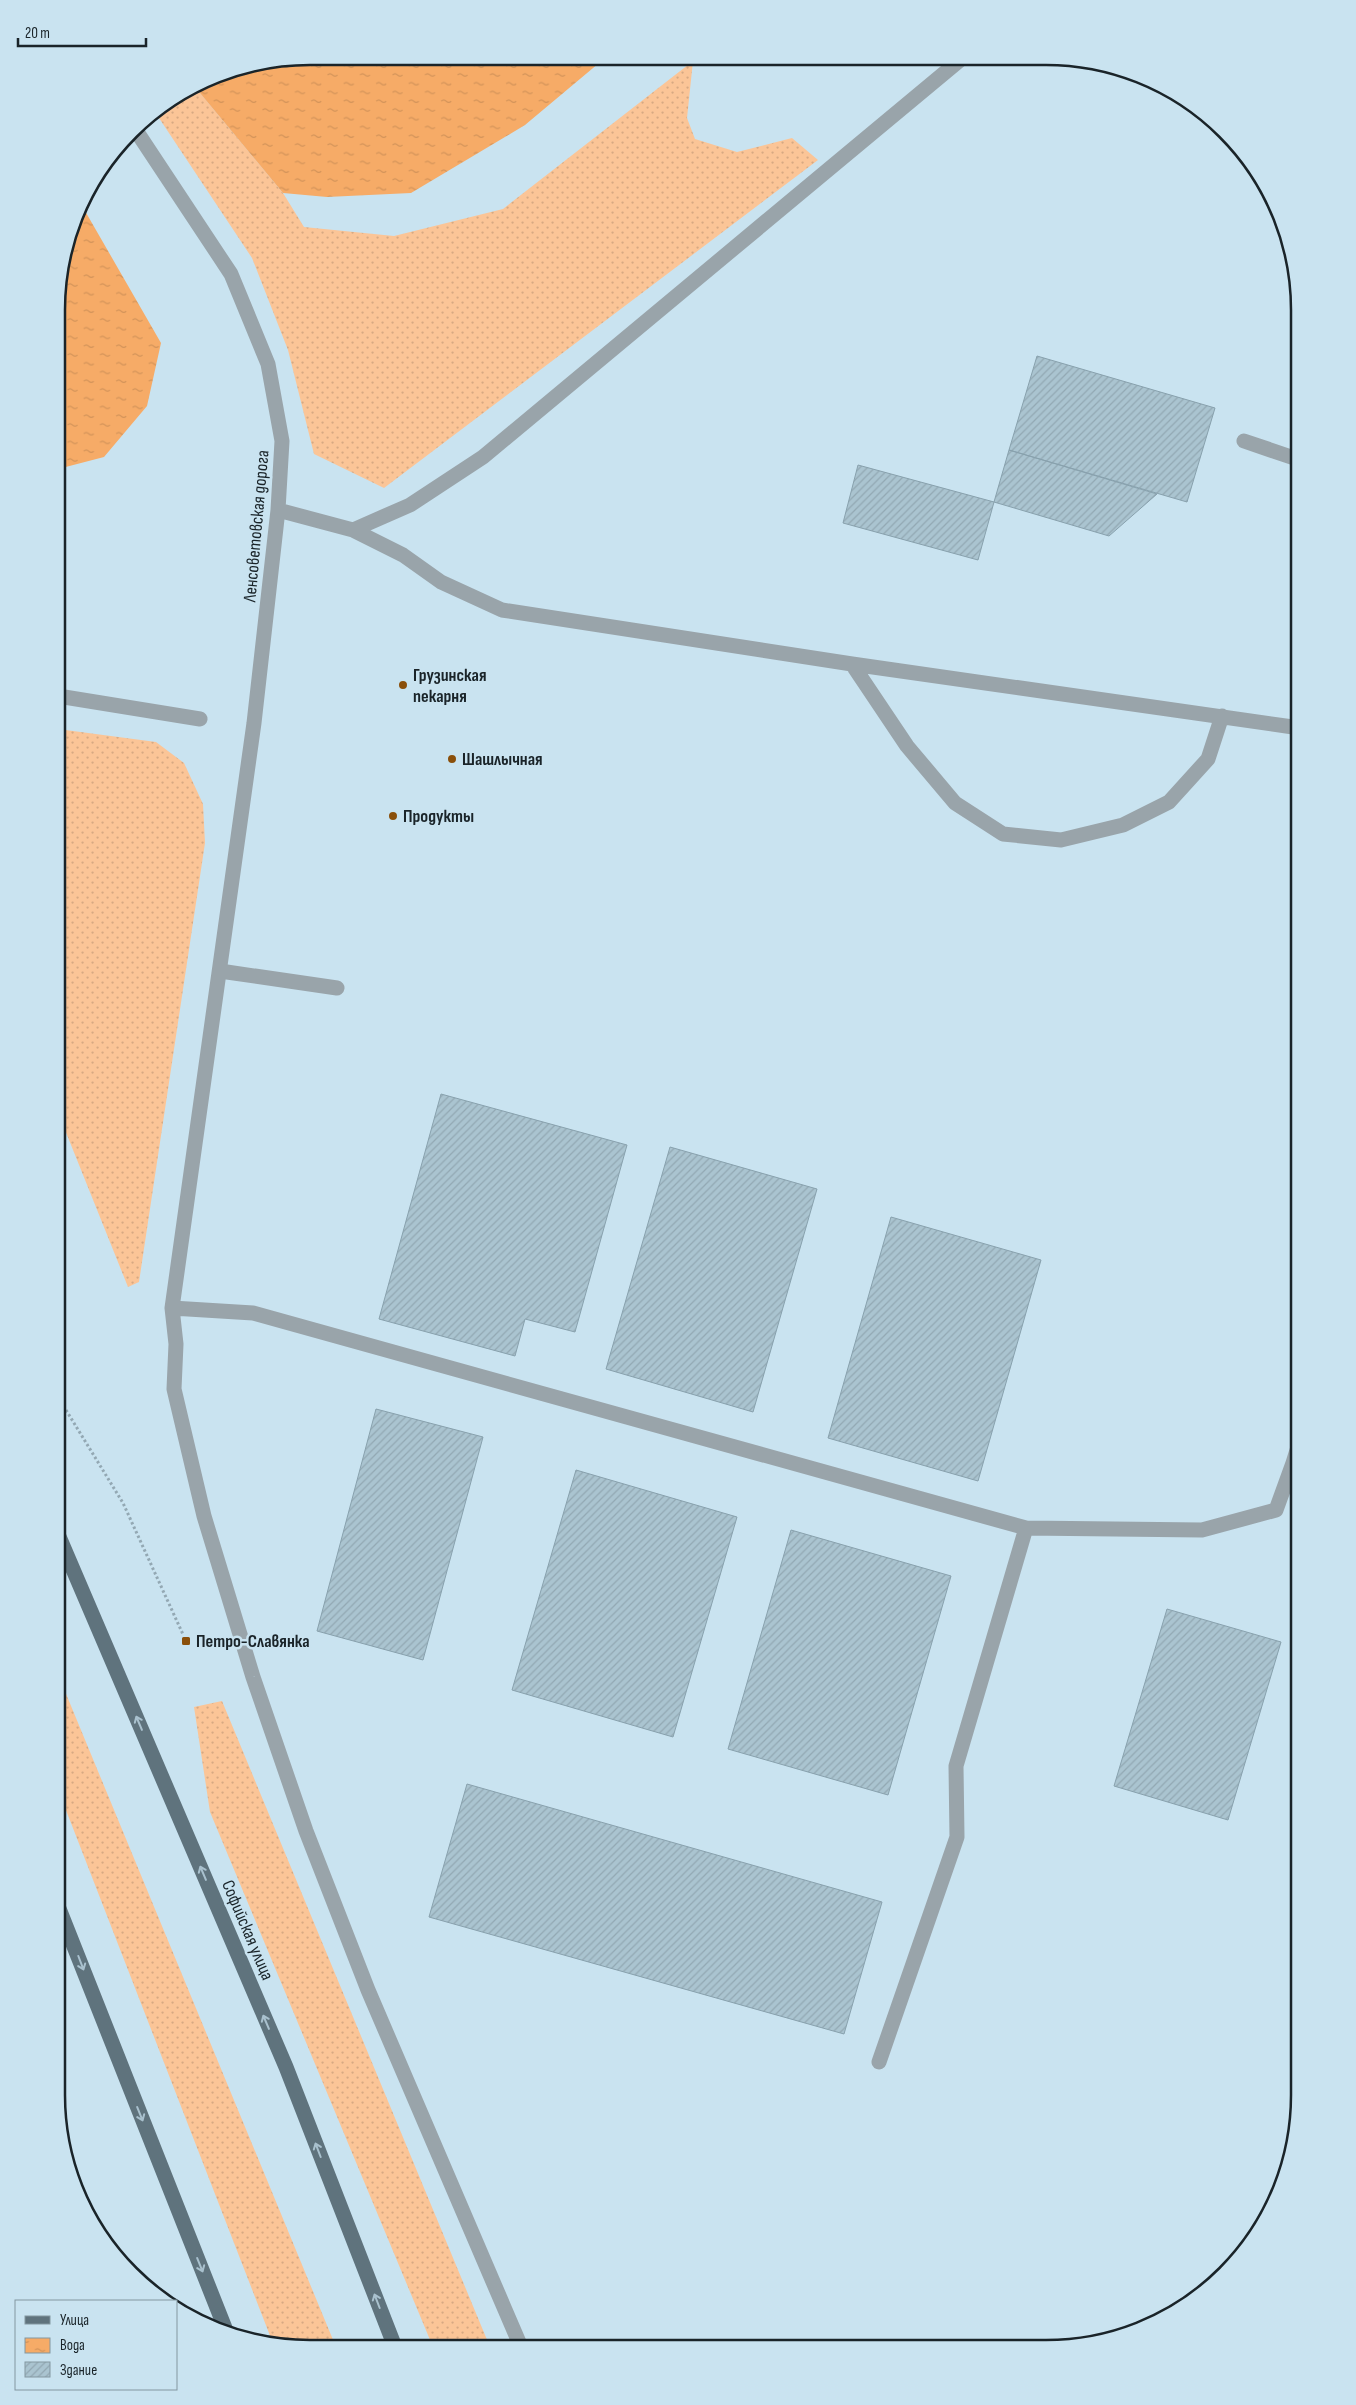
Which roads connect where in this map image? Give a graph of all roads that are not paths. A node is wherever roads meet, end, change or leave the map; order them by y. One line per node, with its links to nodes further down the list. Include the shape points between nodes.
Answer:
1 (954, 65): 6 (street, via 484,457 410,506)
2 (139, 135): 5 (street, Ленсоветовская дорога, via 231,274 268,364 282,441)
3 (1244, 441): 4 (street)
4 (1291, 457)
5 (278, 510): 6 (street); 12 (street, Ленсоветовская дорога, via 254,723)
6 (353, 530): 7 (street, via 403,555 441,582 502,610)
7 (852, 664): 9 (street); 9 (street, via 907,746 954,804 1003,834 1061,840 1123,825 1169,802 1208,759)
8 (65, 697): 10 (street)
9 (1222, 716): 11 (street)
10 (200, 719)
11 (1291, 727)
12 (220, 971): 13 (street); 14 (street, Ленсоветовская дорога)
13 (337, 988)
14 (172, 1308): 16 (street, via 253,1313); 22 (street, Ленсоветовская дорога, via 176,1344 174,1390 204,1516 253,1677 306,1831 368,1990)
15 (1291, 1476): 16 (street, via 1276,1510 1202,1530)
16 (1026, 1528): 19 (street, via 956,1766 957,1837)
17 (65, 1551): 21 (main road, Софийская улица, one-way to 17, via 286,2067)
18 (65, 1924): 20 (main road, one-way to 20)
19 (879, 2062)
20 (223, 2324)
21 (392, 2340)
22 (518, 2340)

